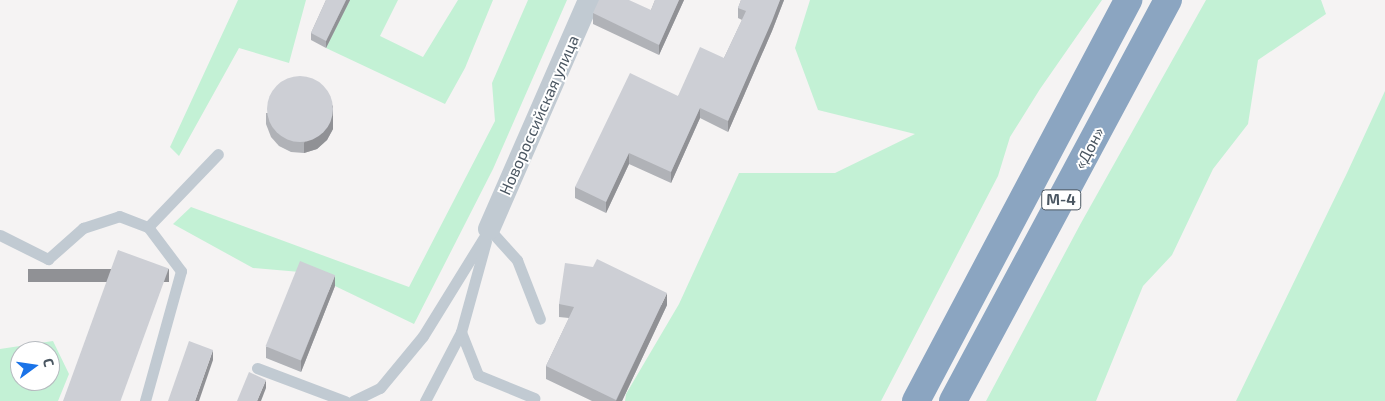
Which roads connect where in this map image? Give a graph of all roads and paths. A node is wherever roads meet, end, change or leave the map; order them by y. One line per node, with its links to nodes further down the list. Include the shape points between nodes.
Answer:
1 (589, 0): 6 (street, Новороссийская улица)
2 (1168, 0): 17 (highway, «Дон» / М-4)
3 (1126, 1): 16 (highway, «Дон» / М-4)
4 (218, 154): 5 (lane)
5 (148, 227): 7 (lane, via 119,216 83,228 48,258); 12 (lane, via 181,271)
6 (489, 229): 8 (lane, via 518,260); 9 (lane); 14 (lane, via 423,336 380,388)
7 (0, 235)
8 (540, 319)
9 (461, 332): 11 (lane, via 478,375); 15 (lane)
10 (257, 368): 13 (lane)
11 (534, 398)
12 (145, 401)
13 (345, 401)
14 (353, 401)
15 (425, 401)
16 (916, 401)
17 (953, 401)

